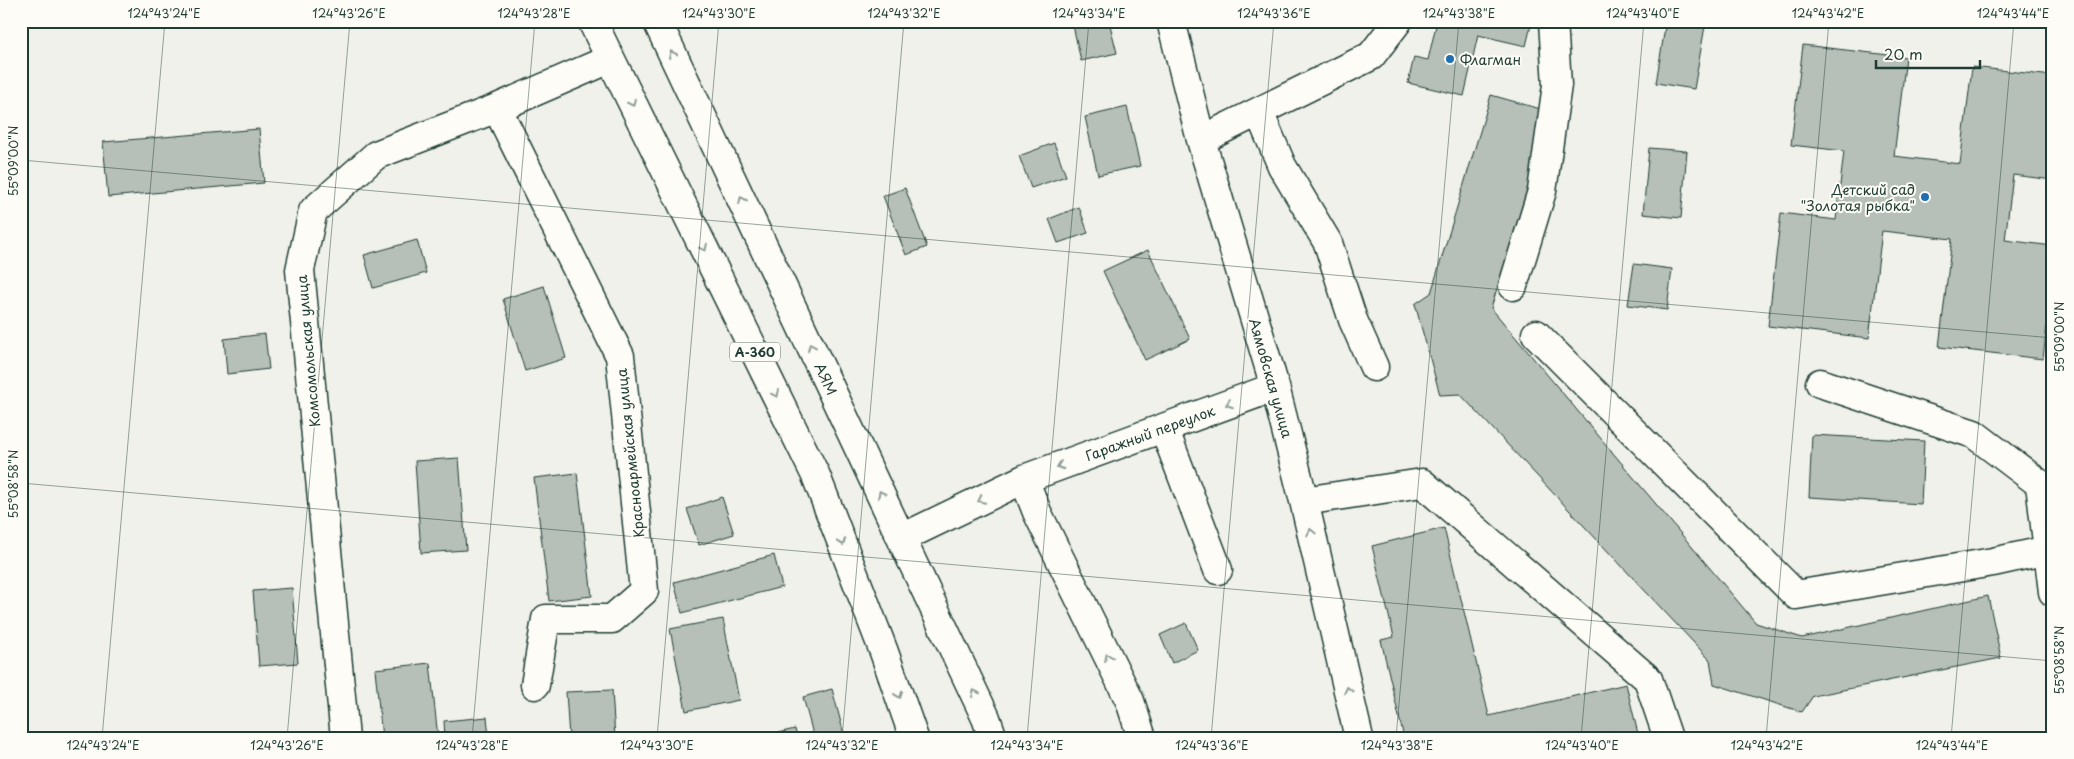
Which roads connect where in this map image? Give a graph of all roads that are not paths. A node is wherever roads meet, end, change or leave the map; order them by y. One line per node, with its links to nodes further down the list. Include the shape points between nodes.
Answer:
1 (592, 21): 6 (main road, А-360)
2 (657, 21): 19 (main road, АЯМ, one-way to 2)
3 (1171, 21): 9 (main road, Аямовская улица)
4 (1398, 21): 8 (main road, via 1371,56)
5 (1553, 21): 10 (main road, via 1557,85 1542,191)
6 (610, 59): 7 (main road, Комсомольская улица); 25 (main road, А-360, one-way to 25, via 816,476)
7 (498, 108): 23 (main road, Красноармейская улица, via 620,356 644,591 612,619 546,619); 24 (main road, Комсомольская улица, via 376,155 313,211 300,270)
8 (1259, 112): 9 (main road); 12 (main road, via 1282,166 1328,243 1353,320)
9 (1201, 140): 14 (main road, Аямовская улица)
10 (1513, 286)
11 (1536, 334): 20 (main road, via 1796,594)
12 (1374, 367)
13 (1820, 383): 17 (main road, via 1974,434)
14 (1275, 387): 15 (main road, Гаражный переулок, one-way to 15); 18 (main road, Аямовская улица)
15 (1164, 428): 16 (main road, Гаражный переулок, one-way to 16); 21 (main road)
16 (1024, 479): 19 (main road, Гаражный переулок, one-way to 19); 27 (main road, one-way to 16, via 1130,701)
17 (2046, 481): 20 (main road)
18 (1304, 501): 28 (main road, Аямовская улица, one-way to 18); 29 (main road, via 1422,483 1648,679)
19 (902, 538): 26 (main road, АЯМ, one-way to 19)
20 (2048, 550): 22 (main road)
21 (1218, 570)
22 (2053, 592)
23 (535, 685)
24 (345, 738)
25 (914, 738)
26 (993, 738)
27 (1142, 738)
28 (1359, 738)
29 (1668, 738)

